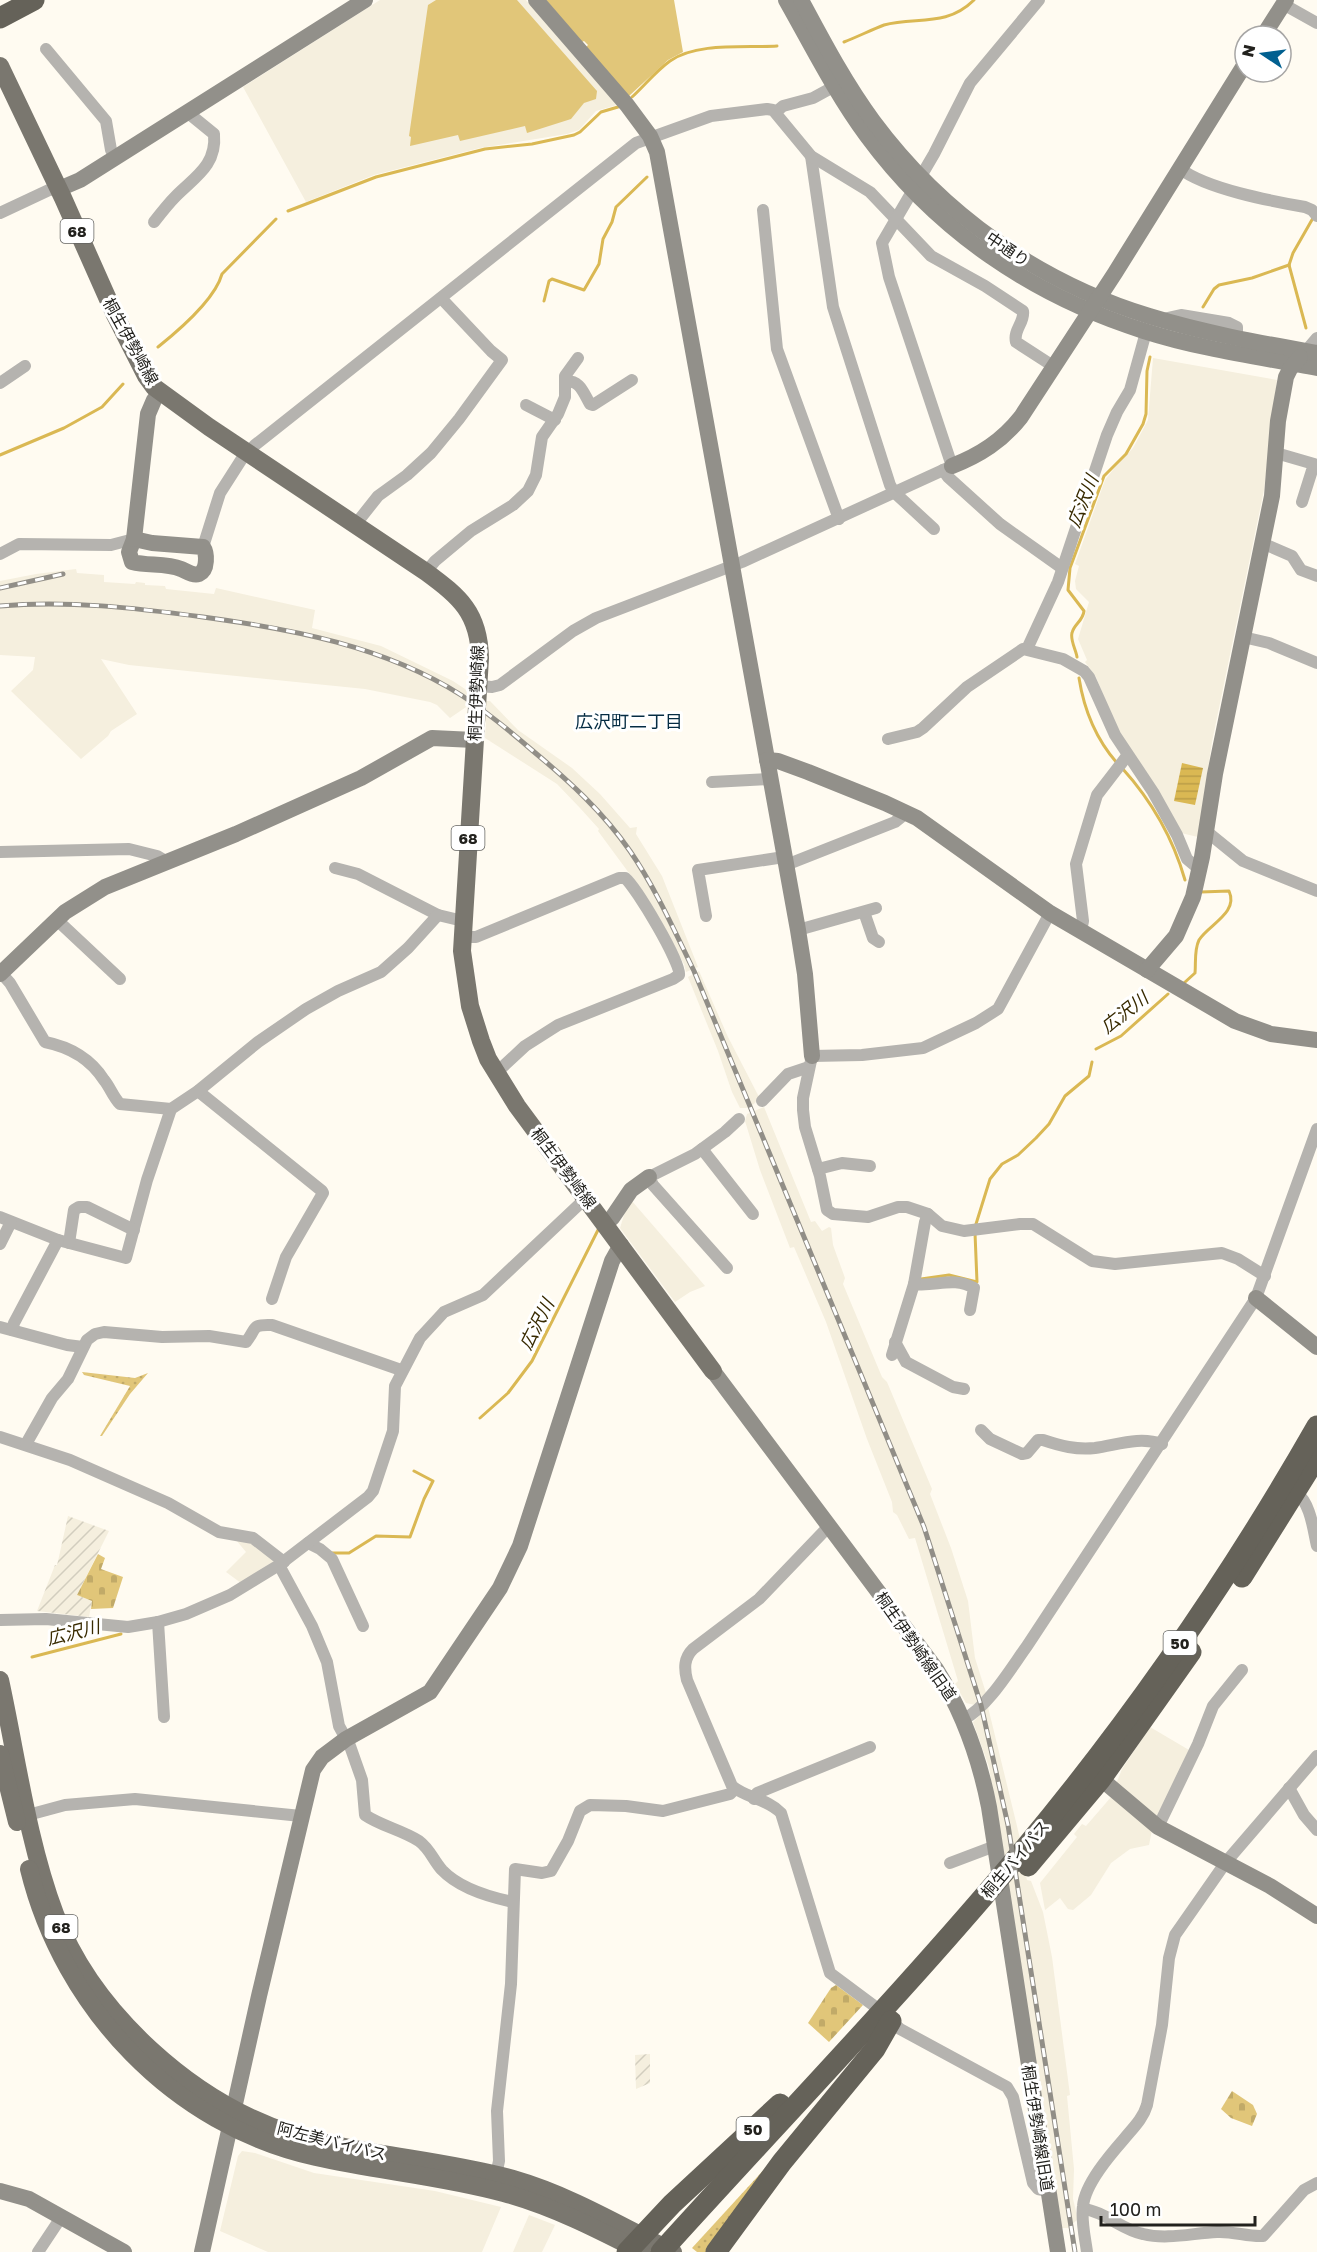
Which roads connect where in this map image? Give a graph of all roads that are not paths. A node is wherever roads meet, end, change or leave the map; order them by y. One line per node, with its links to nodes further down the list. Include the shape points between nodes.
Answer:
1 (34, 0): 8 (highway)
2 (365, 0): 15 (street)
3 (536, 0): 17 (street)
4 (786, 0): 14 (street, 中通り)
5 (801, 0): 28 (street, 中通り, via 862,105 927,186 969,222)
6 (1039, 0): 24 (street, via 970,83)
7 (1284, 2): 9 (street); 10 (street)
8 (0, 18)
9 (1317, 23)
10 (1270, 24)
11 (46, 50): 19 (street, via 106,121)
12 (0, 66): 21 (main road, 桐生伊勢崎線 / 68)
13 (1233, 83): 20 (street)
14 (835, 86): 16 (street); 28 (street, 中通り, via 883,156 950,225 1013,273)
15 (187, 112): 19 (street); 26 (street, via 214,134 211,157 195,181)
16 (776, 112): 17 (street, via 767,109 711,116); 18 (street)
17 (650, 136): 27 (street, via 636,143); 54 (street, via 657,152)
18 (811, 156): 24 (street); 45 (street, via 833,307)
19 (116, 158): 21 (street, via 71,186)
20 (1179, 168): 25 (street, via 1200,180 1305,207); 28 (street)
21 (59, 189): 23 (street); 39 (main road, 桐生伊勢崎線 / 68, via 115,315 146,376)
22 (763, 210): 47 (street, via 777,349)
23 (0, 213)
24 (899, 213): 34 (street, via 931,256 1023,311 1016,342); 44 (street, via 882,243 883,255)
25 (1317, 216)
26 (154, 222)
27 (441, 298): 42 (street); 48 (street, via 502,360 431,453 378,496)
28 (1094, 305): 29 (street); 31 (street, 中通り); 34 (street)
29 (1146, 332): 31 (street); 55 (street, via 1130,390 1107,435)
30 (1317, 338): 31 (street)
31 (1306, 356): 35 (street, 中通り); 43 (street, via 1286,377)
32 (578, 358): 37 (street, via 566,373)
33 (25, 366): 38 (street)
34 (1053, 366): 44 (street, via 1021,417 1002,438)
35 (1317, 368)
36 (632, 380): 37 (street, via 593,405 579,385)
37 (565, 381): 41 (street, via 565,397)
38 (0, 383)
39 (160, 392): 42 (main road, 桐生伊勢崎線 / 68); 50 (street, via 148,414)
40 (526, 405): 41 (street)
41 (555, 420): 56 (street, via 542,437 534,480 523,496 471,531)
42 (247, 452): 48 (main road, 桐生伊勢崎線 / 68); 52 (street, via 220,493)
43 (1276, 453): 46 (street, via 1314,464); 51 (street)
44 (948, 468): 45 (street); 55 (street, via 948,477 1000,524)
45 (894, 492): 47 (street); 49 (street)
46 (1302, 502)
47 (839, 519): 54 (street)
48 (355, 525): 56 (main road, 桐生伊勢崎線 / 68)
49 (934, 529)
50 (134, 539): 52 (street); 52 (street, via 129,552 132,562 199,574 207,556); 53 (street, via 111,545 19,544)
51 (1262, 543): 57 (street, via 1292,556 1301,570); 58 (street)
52 (203, 547)
53 (0, 554)
54 (732, 566): 61 (street, via 604,614 580,626 500,685); 64 (street)
55 (1062, 568): 59 (street)
56 (426, 572): 61 (main road, 桐生伊勢崎線 / 68, via 452,591 472,617 480,649)
57 (1317, 576)
58 (1242, 637): 60 (street, via 1269,643); 69 (street)
59 (1027, 649): 62 (street, via 967,687 917,732); 65 (street, via 1064,659 1084,671 1115,735)
60 (1317, 663)
61 (478, 687): 63 (main road, 桐生伊勢崎線 / 68)
62 (888, 739)
63 (474, 740): 72 (street, via 432,738 361,778); 80 (main road, 桐生伊勢崎線 / 68)
64 (767, 760): 66 (street); 68 (street, via 808,772)
65 (1121, 763): 74 (street, via 1153,792 1187,859); 82 (street, via 1097,795 1076,864)
66 (770, 779): 67 (street); 71 (street)
67 (712, 782)
68 (906, 813): 71 (street, via 895,822); 76 (street)
69 (1206, 831): 74 (street); 75 (street, via 1243,861)
70 (0, 852): 72 (street, via 123,848)
71 (785, 861): 78 (street, via 698,870); 81 (street)
72 (167, 862): 79 (street, via 105,887)
73 (335, 868): 77 (street, via 358,874)
74 (1200, 870): 84 (street, via 1182,924)
75 (1317, 891)
76 (1050, 913): 82 (street); 88 (street, via 998,1009 976,1023 923,1048)
77 (438, 915): 80 (street); 90 (street, via 381,972 306,1009)
78 (705, 916)
79 (57, 920): 85 (street); 86 (street)
80 (463, 929): 89 (main road, 桐生伊勢崎線 / 68, via 470,1006); 89 (street, via 476,937 625,878 668,943 680,969 680,975 673,979 558,1024 525,1046)
81 (798, 930): 83 (street, via 870,910 873,938); 88 (street, via 806,974)
82 (1081, 931): 84 (street)
83 (879, 942)
84 (1147, 970): 87 (street, via 1241,1024 1271,1034)
85 (1, 974): 92 (street, via 10,982 45,1042 66,1047 87,1059 120,1104)
86 (120, 979)
87 (1317, 1040)
88 (810, 1061): 91 (street, via 788,1074); 97 (street, via 803,1110)
89 (496, 1073): 99 (main road, 桐生伊勢崎線 / 68)
90 (198, 1091): 92 (street); 112 (street, via 323,1193 286,1257)
91 (762, 1101)
92 (171, 1109): 104 (street)
93 (739, 1119): 95 (street)
94 (1317, 1128): 109 (street)
95 (702, 1149): 98 (street); 101 (street)
96 (870, 1166): 97 (street, via 842,1163)
97 (818, 1169): 100 (street, via 829,1213 868,1216 898,1207)
98 (649, 1178): 103 (street, via 631,1190); 108 (street)
99 (586, 1198): 103 (main road, 桐生伊勢崎線 / 68); 117 (street, via 483,1295 444,1312 420,1338)
100 (928, 1214): 109 (street, via 942,1226 964,1231 1033,1224 1092,1262 1115,1264 1222,1253); 110 (street)
101 (753, 1215)
102 (5, 1220): 105 (street); 106 (street)
103 (605, 1224): 107 (main road, 桐生伊勢崎線 / 68)
104 (134, 1230): 105 (street, via 126,1258); 105 (street, via 79,1207 74,1210)
105 (64, 1241): 114 (street, via 14,1323)
106 (0, 1244)
107 (621, 1245): 118 (main road, 桐生伊勢崎線 / 68); 138 (street, via 612,1261 520,1546 500,1588 430,1692)
108 (727, 1268)
109 (1265, 1276): 111 (street)
110 (914, 1284): 113 (street, via 953,1281 968,1285 974,1288); 119 (street, via 893,1348 906,1362)
111 (1257, 1298): 116 (street); 124 (street)
112 (272, 1299)
113 (970, 1310)
114 (6, 1329): 115 (street)
115 (83, 1347): 117 (street, via 91,1337 104,1332 209,1336 246,1342 254,1327 261,1324); 123 (street, via 68,1379 52,1398)
116 (1317, 1347)
117 (401, 1370): 128 (street, via 395,1386 391,1437 373,1491)
118 (713, 1371): 127 (street, 桐生伊勢崎線旧道)
119 (964, 1389)
120 (1317, 1426): 142 (highway, 桐生バイパス / 50, via 1204,1609)
121 (981, 1430): 124 (street, via 990,1439 1022,1454 1038,1440 1076,1449 1122,1441)
122 (0, 1437): 123 (street)
123 (26, 1444): 130 (street, via 168,1503 219,1532 253,1538)
124 (1162, 1444): 137 (street, via 1027,1646 986,1700)
125 (1317, 1457): 126 (highway, 桐生バイパス / 50)
126 (1296, 1492): 129 (street, via 1304,1500); 142 (highway, 桐生バイパス / 50, via 1179,1670)
127 (830, 1525): 137 (street, 桐生伊勢崎線旧道, via 936,1669); 144 (street, via 759,1599 686,1658 687,1680)
128 (308, 1543): 130 (street); 133 (street, via 332,1559)
129 (1317, 1546)
130 (282, 1563): 132 (street, via 220,1600); 138 (street, via 322,1649)
131 (0, 1620): 132 (street, via 46,1619 128,1627)
132 (158, 1622): 136 (street)
133 (363, 1626)
134 (1242, 1670): 148 (street, via 1213,1707)
135 (0, 1680): 146 (main road, 阿左美バイパス / 68)
136 (164, 1717)
137 (964, 1719): 150 (street, 桐生伊勢崎線旧道, via 984,1780)
138 (345, 1739): 147 (street, via 316,1766); 153 (street, via 362,1780 365,1815 418,1841 455,1880 488,1896)
139 (870, 1747): 145 (street, via 757,1793)
140 (0, 1754): 156 (main road, 阿左美バイパス / 68, via 36,1898 82,1992 111,2032 147,2068 182,2096)
141 (1317, 1756): 143 (street)
142 (1095, 1774): 148 (street); 155 (highway, 桐生バイパス / 50)
143 (1289, 1788): 149 (street); 151 (street)
144 (735, 1789): 145 (street); 153 (street, via 730,1794 663,1811 590,1805 580,1811 551,1871 515,1869)
145 (754, 1799): 155 (street, via 781,1813 830,1973)
146 (28, 1815): 147 (street, via 64,1805 135,1799); 156 (main road, 阿左美バイパス / 68, via 56,1915 98,1990 149,2048)
147 (302, 1816): 156 (street)
148 (1158, 1827): 151 (street)
149 (1317, 1830)
150 (995, 1846): 152 (street); 160 (street, 桐生伊勢崎線旧道)
151 (1226, 1862): 154 (street); 161 (street, via 1172,1943 1162,2025 1145,2111 1097,2175)
152 (950, 1863)
153 (513, 1902): 157 (street, via 511,1984 497,2111)
154 (1317, 1916)
155 (886, 2016): 160 (street, via 900,2029 1007,2087 1033,2183 1038,2190); 163 (highway, 50, via 857,2025); 164 (highway, 桐生バイパス / 50); 168 (highway, 50, via 874,2049 782,2162)
156 (233, 2117): 157 (main road, 阿左美バイパス / 68, via 319,2141); 163 (main road, 阿左美バイパス / 68, via 275,2145 316,2157 437,2178 521,2198); 167 (street)
157 (496, 2175): 163 (main road, 阿左美バイパス / 68, via 546,2190)
158 (1317, 2183): 161 (street, via 1308,2187 1261,2236 1222,2232 1147,2235)
159 (0, 2191): 162 (street, via 29,2199)
160 (1048, 2191): 169 (street, 桐生伊勢崎線旧道)
161 (1083, 2209): 170 (street)
162 (62, 2216): 165 (street); 166 (street)
163 (635, 2247): 164 (main road, 阿左美バイパス / 68)
164 (674, 2249)
165 (38, 2252)
166 (124, 2252)
167 (202, 2252)
168 (716, 2252)
169 (1058, 2252)
170 (1087, 2252)

